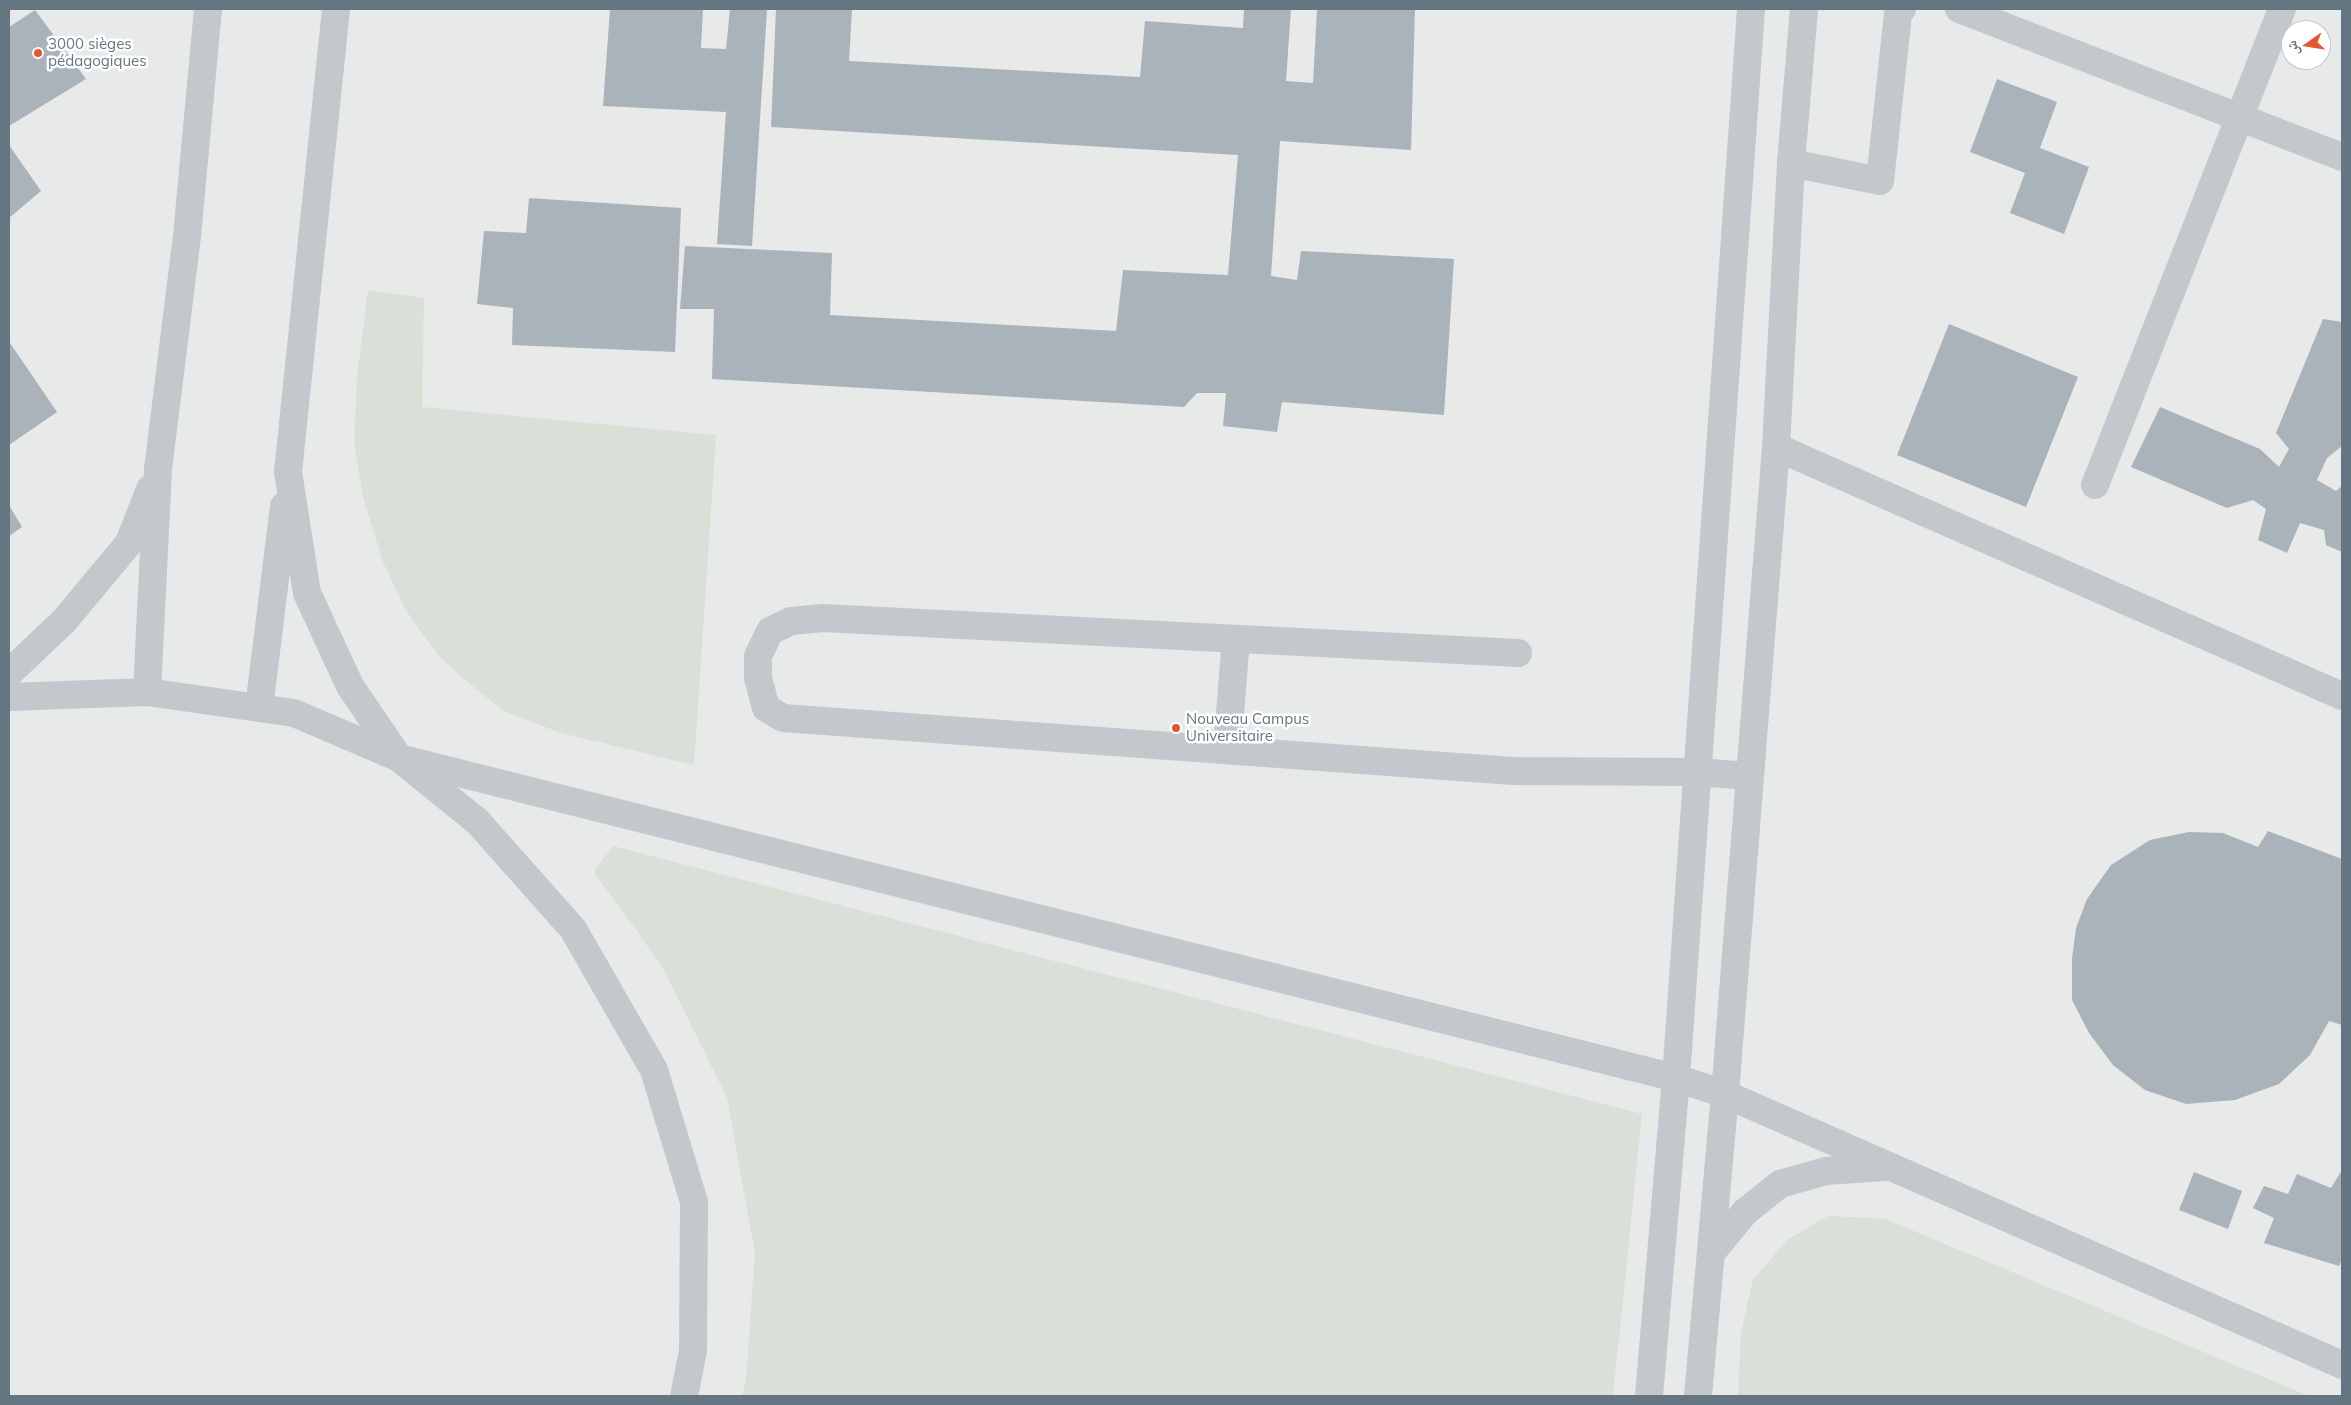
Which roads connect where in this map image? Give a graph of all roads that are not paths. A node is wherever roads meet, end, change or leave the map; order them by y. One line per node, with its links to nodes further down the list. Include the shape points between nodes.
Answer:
1 (208, 9): 12 (lane, via 187,236)
2 (336, 9): 13 (lane)
3 (1751, 9): 24 (lane)
4 (1804, 9): 10 (lane)
5 (1902, 9): 10 (lane, via 1898,14 1880,181)
6 (1959, 9): 8 (lane)
7 (2282, 9): 8 (lane)
8 (2240, 117): 9 (lane); 14 (lane)
9 (2342, 157)
10 (1791, 163): 11 (lane)
11 (1776, 447): 19 (lane); 25 (lane)
12 (158, 470): 17 (lane, via 129,543 64,621); 18 (lane)
13 (288, 472): 21 (lane); 23 (lane, via 306,593 350,686)
14 (2095, 485)
15 (1236, 639): 16 (lane); 22 (lane); 22 (lane, via 823,618 791,621 770,631 758,656 758,678 766,708 784,718)
16 (1518, 653)
17 (9, 673)
18 (147, 692): 20 (lane); 21 (lane)
19 (2342, 696)
20 (9, 697)
21 (259, 708): 23 (lane, via 294,713)
22 (1227, 750): 24 (lane, via 1513,771)
23 (399, 758): 26 (lane); 31 (lane, via 478,822 572,929 654,1070 694,1202 694,1351)
24 (1696, 772): 25 (lane); 26 (lane)
25 (1750, 776): 27 (lane)
26 (1676, 1078): 27 (lane); 32 (lane)
27 (1725, 1094): 28 (lane); 29 (lane)
28 (1889, 1166): 29 (lane, via 1826,1171 1780,1184 1745,1212); 30 (lane)
29 (1712, 1253): 33 (lane)
30 (2342, 1365)
31 (684, 1396)
32 (1649, 1396)
33 (1698, 1396)

